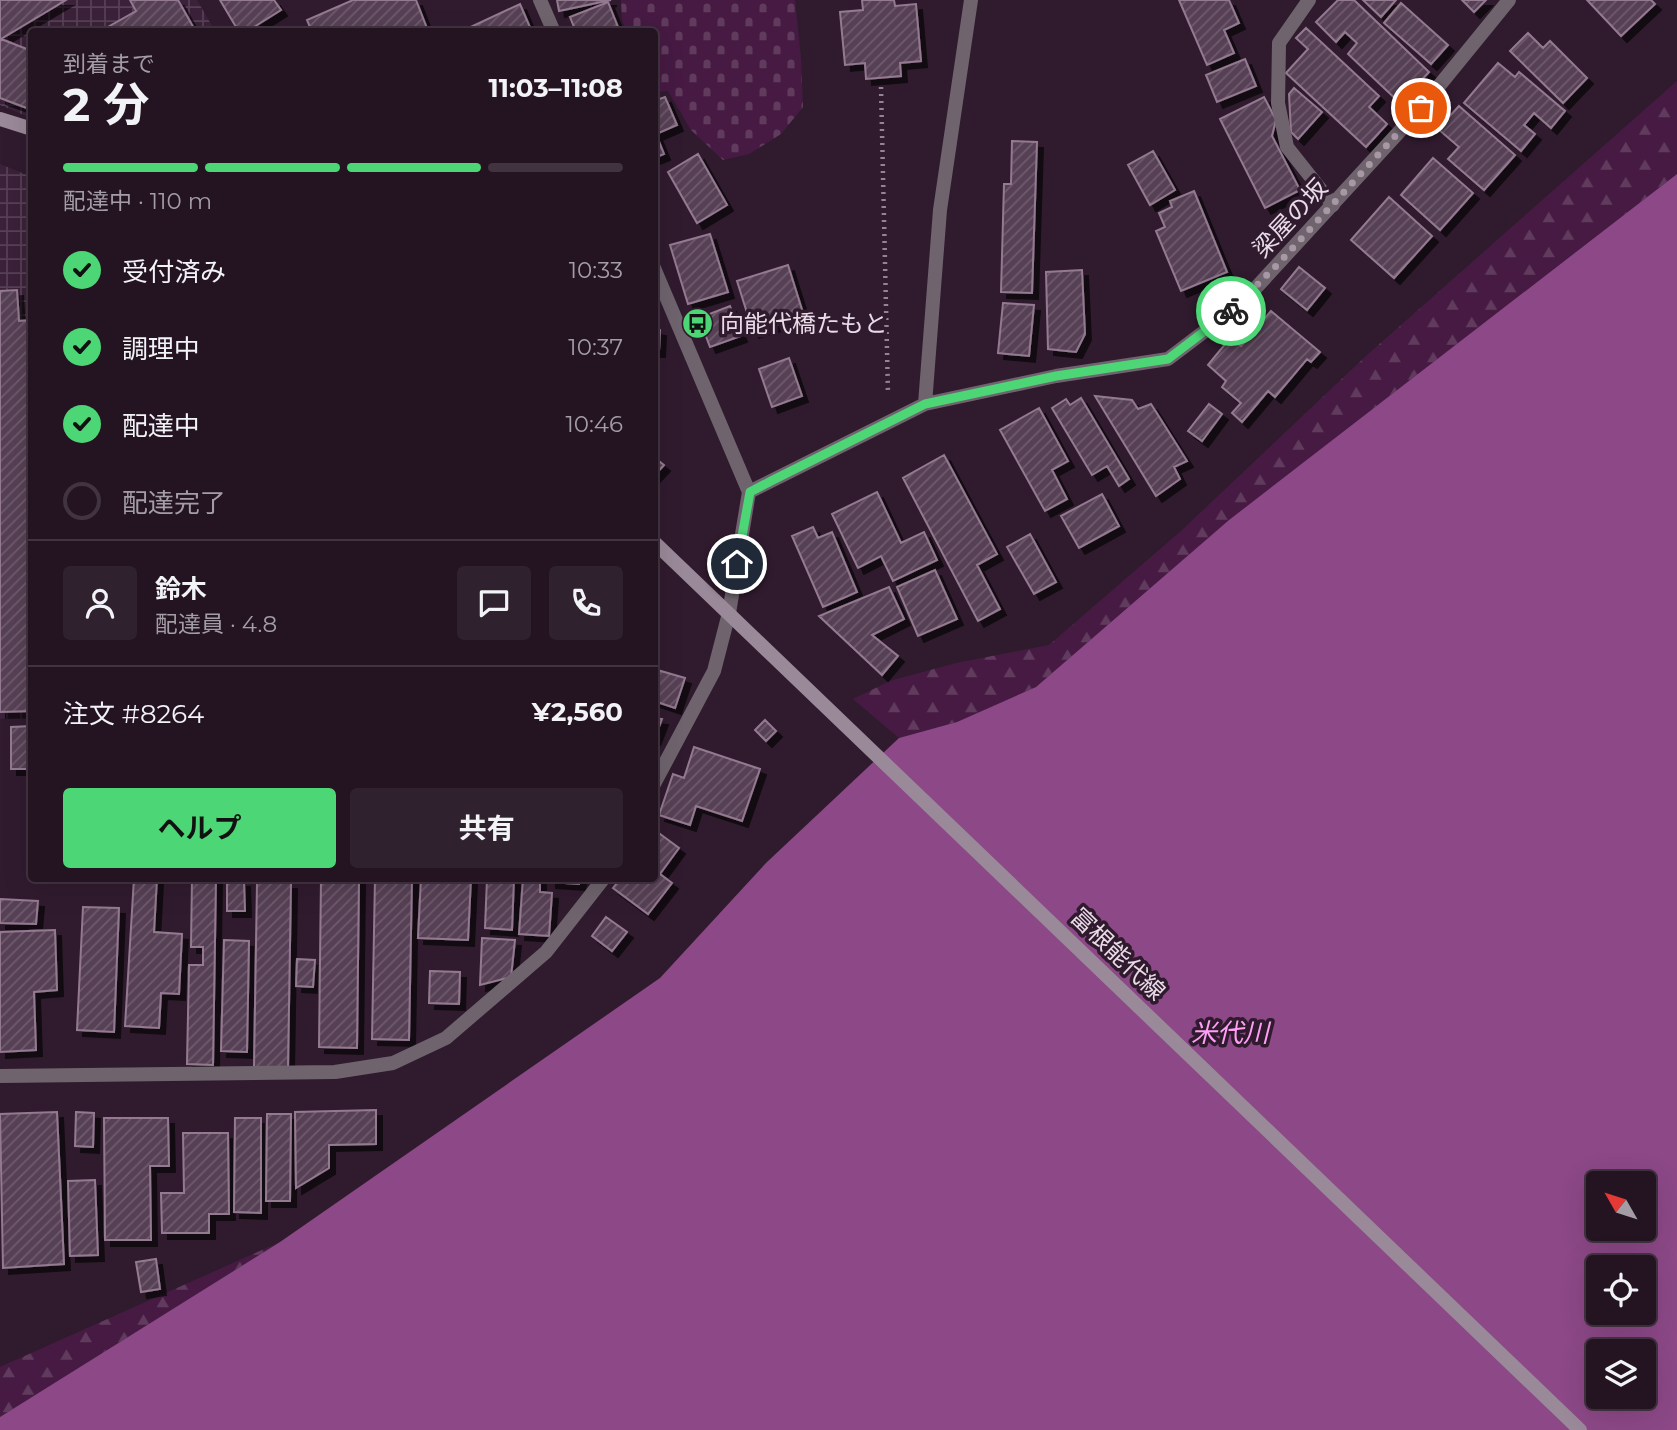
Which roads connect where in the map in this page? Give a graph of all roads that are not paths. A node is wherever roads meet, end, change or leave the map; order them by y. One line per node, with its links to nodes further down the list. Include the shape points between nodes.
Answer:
1 (541, 0): 5 (street)
2 (971, 0): 10 (street, via 940,210)
3 (1309, 0): 8 (street, via 1279,43 1278,103 1287,147)
4 (1509, 0): 8 (street, 梁屋の坂, via 1421,108)
5 (552, 28)
6 (0, 119): 7 (main road)
7 (28, 128)
8 (1333, 205): 10 (street, 梁屋の坂, via 1241,303 1168,359 1056,376)
9 (658, 277): 11 (street)
10 (925, 404): 11 (street, 梁屋の坂)
11 (750, 492): 13 (street)
12 (658, 546): 13 (main road, 富根能代線)
13 (729, 613): 14 (street, via 714,671); 17 (main road, 富根能代線)
14 (658, 776)
15 (601, 882): 16 (street, via 536,960 446,1038 393,1063 335,1072)
16 (0, 1076)
17 (1580, 1430)

